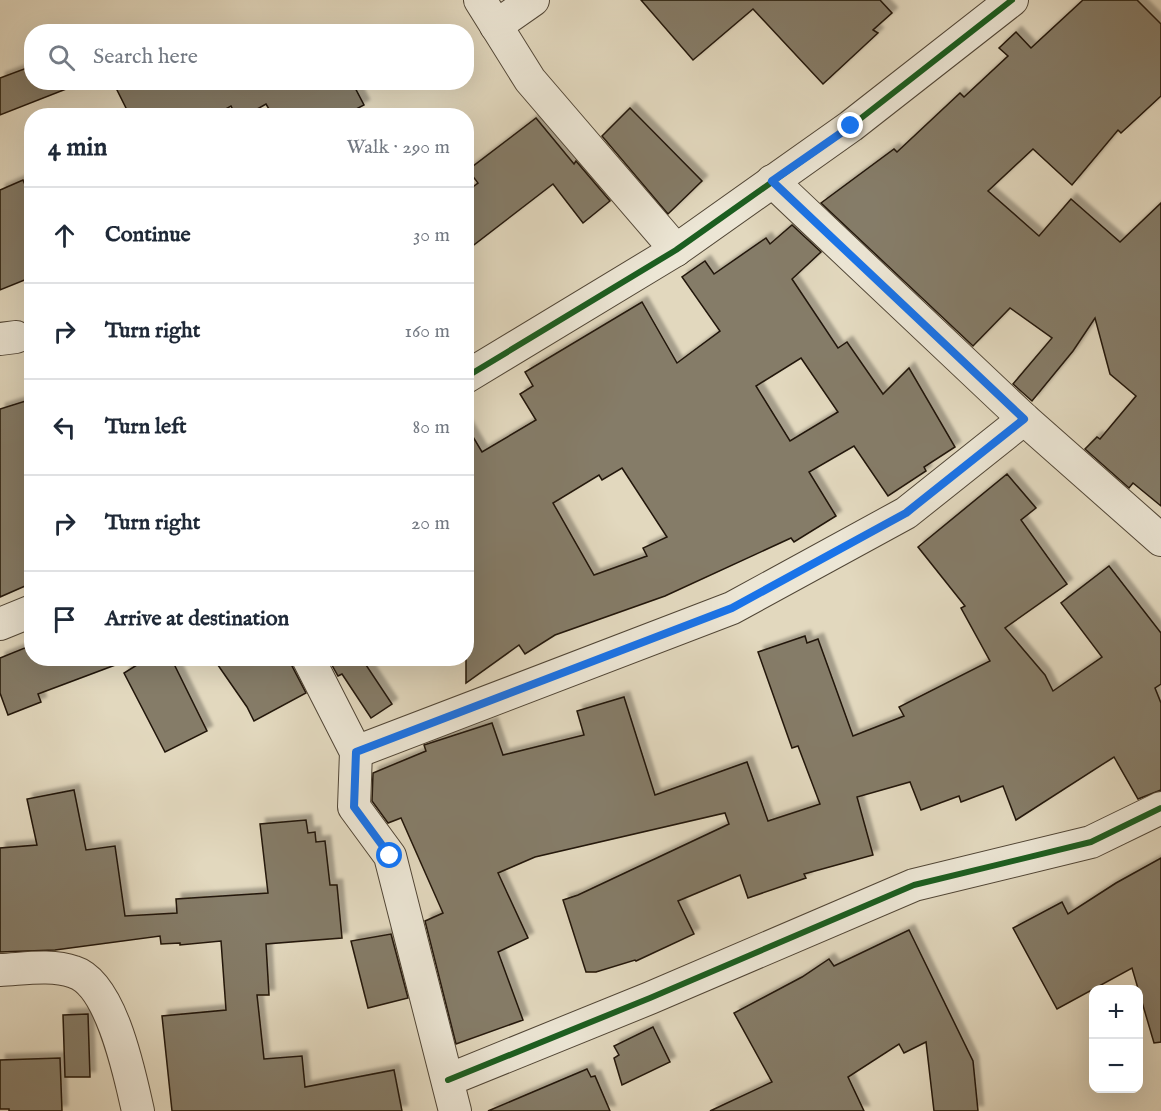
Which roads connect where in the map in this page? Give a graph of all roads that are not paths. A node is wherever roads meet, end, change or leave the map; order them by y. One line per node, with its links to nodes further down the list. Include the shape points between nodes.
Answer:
1 (533, 0): 3 (street)
2 (1012, 0): 4 (street, via 851,126)
3 (488, 13): 5 (street, via 530,81)
4 (772, 181): 5 (street); 7 (street)
5 (676, 250): 6 (street)
6 (474, 372)
7 (1024, 419): 8 (street); 12 (street, via 906,513 732,608)
8 (1161, 540)
9 (24, 614): 10 (street)
10 (0, 624)
11 (312, 666): 12 (street)
12 (356, 752): 15 (street, via 354,807 390,856)
13 (1161, 808): 15 (street, via 1091,842 914,885)
14 (0, 970): 16 (street, via 50,968 75,972 91,982 111,1014)
15 (448, 1080): 17 (street)
16 (138, 1111)
17 (455, 1111)

